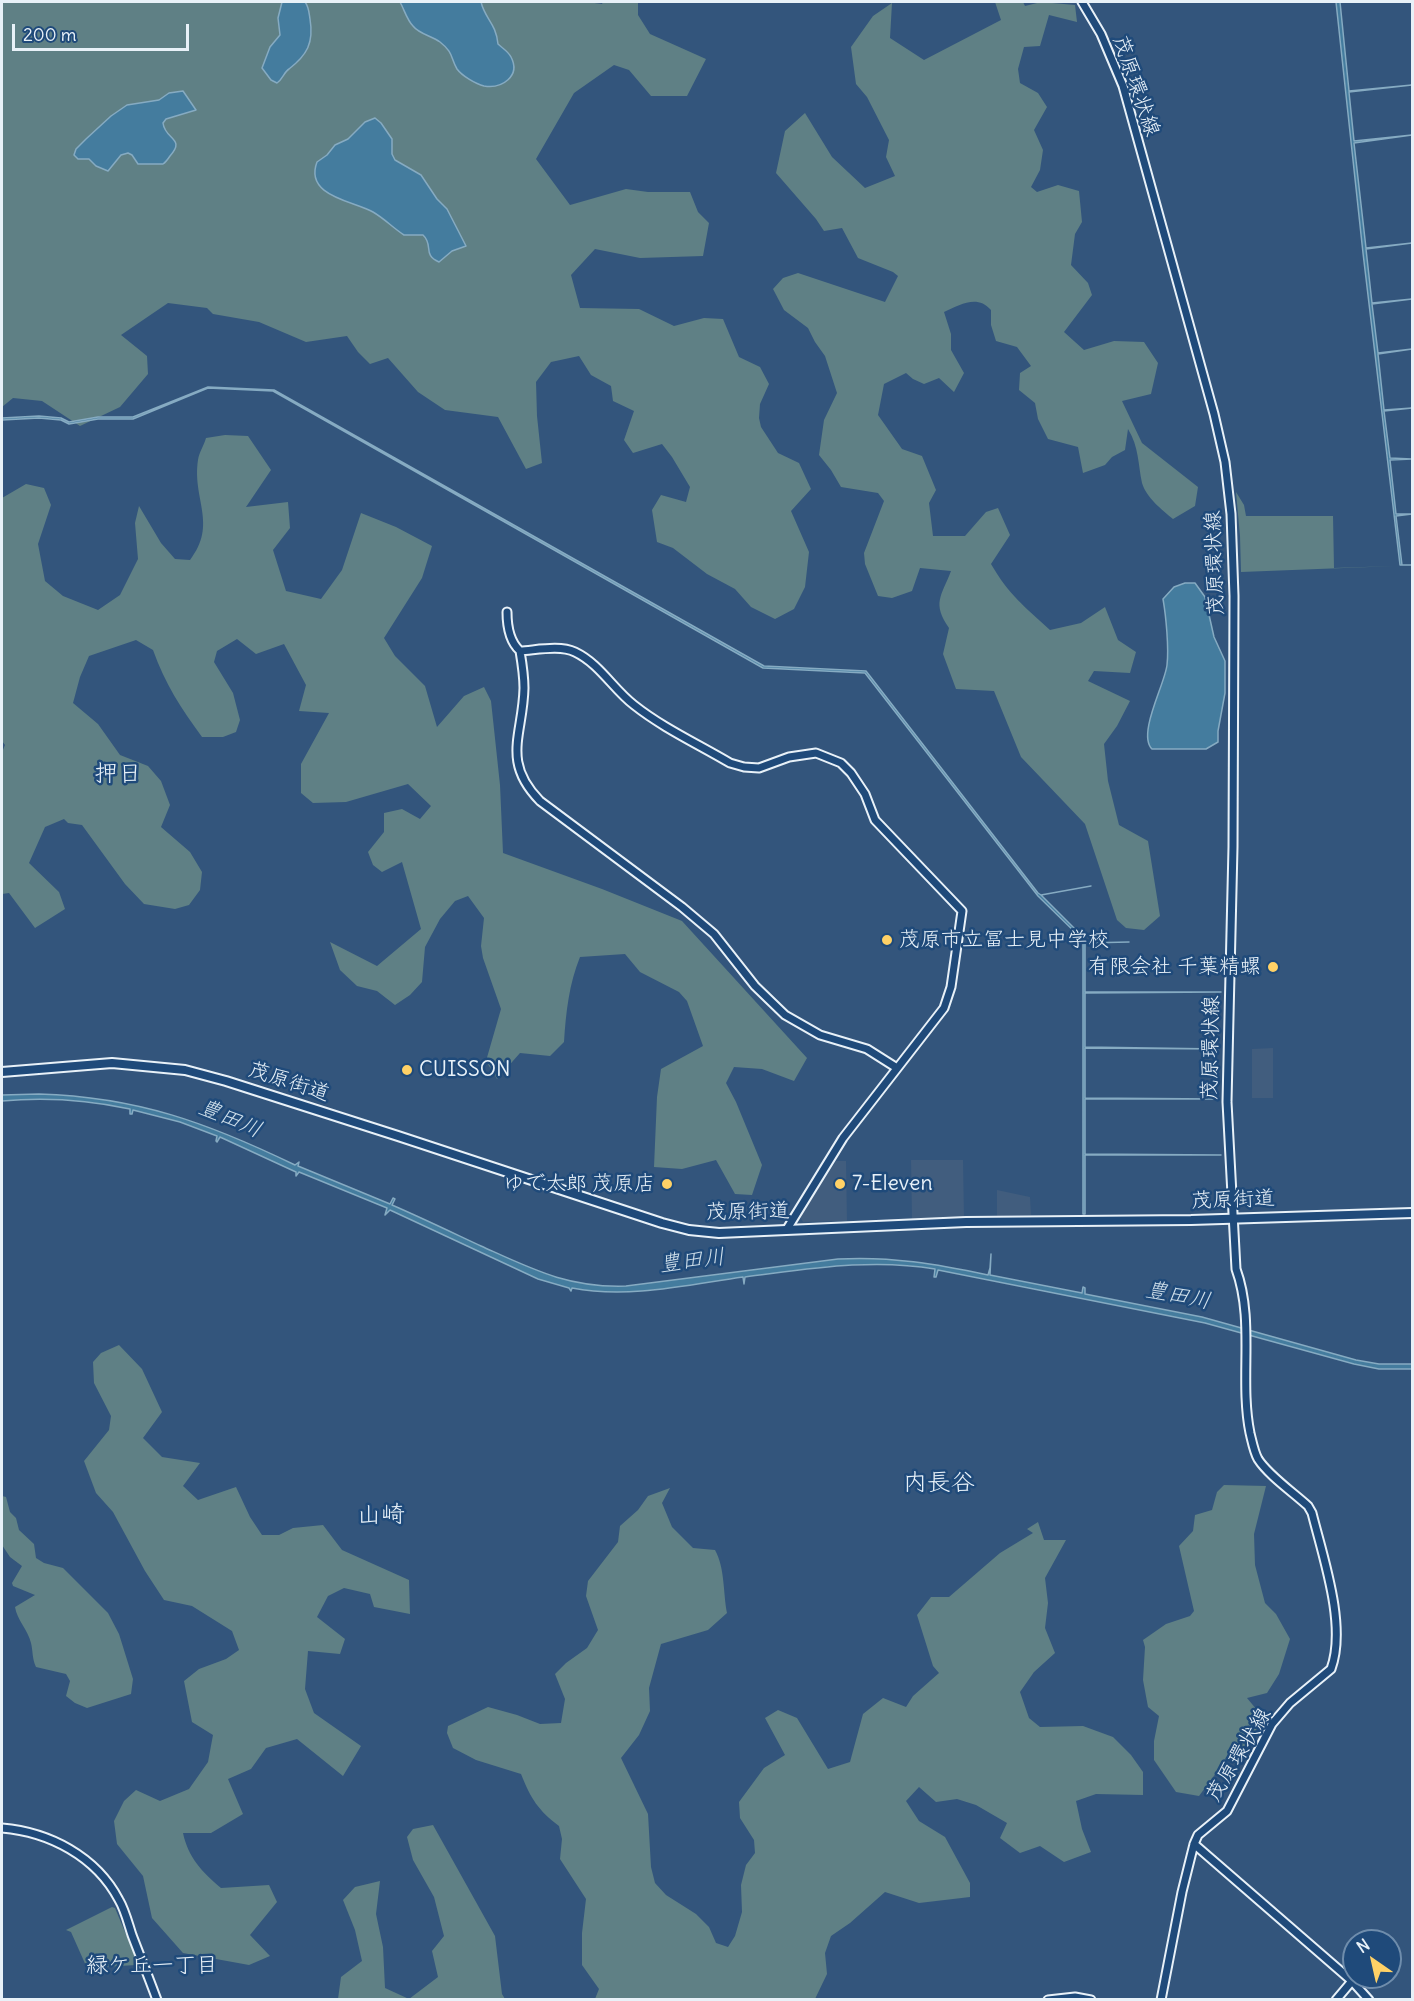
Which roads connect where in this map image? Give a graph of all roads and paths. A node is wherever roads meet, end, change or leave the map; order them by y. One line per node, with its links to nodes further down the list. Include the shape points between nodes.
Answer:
1 (1082, 2): 7 (street, 茂原環状線, via 1101,34 1124,88 1214,414 1229,491 1233,542 1233,804 1226,1084)
2 (507, 612): 3 (street, via 511,638)
3 (520, 651): 4 (street, via 524,687 516,748 522,778 529,790 714,934 755,986 785,1015 819,1035 867,1049); 4 (street, via 574,652 588,660 636,707 730,763 759,768 789,757 816,753 841,763 851,773 875,820 962,911 949,996)
4 (897, 1068): 8 (street, via 843,1138)
5 (2, 1072): 8 (main road, 茂原街道, via 112,1063 185,1070 226,1080 662,1223 720,1233)
6 (1413, 1213): 7 (main road, 茂原街道)
7 (1234, 1218): 8 (main road, 茂原街道); 10 (street, 茂原環状線, via 1236,1269 1245,1318 1247,1419 1256,1456 1312,1513 1334,1603 1335,1635 1331,1670 1290,1703 1272,1724 1227,1811 1198,1835)
8 (787, 1229)
9 (2, 1828): 13 (street, via 51,1838 85,1860 101,1876 119,1899)
10 (1194, 1844): 11 (street); 16 (street, 茂原環状線)
11 (1342, 1973)
12 (1359, 1989): 17 (street)
13 (157, 2000)
14 (1048, 2000): 15 (street, via 1075,1996)
15 (1091, 2000)
16 (1161, 2000)
17 (1369, 2000)

